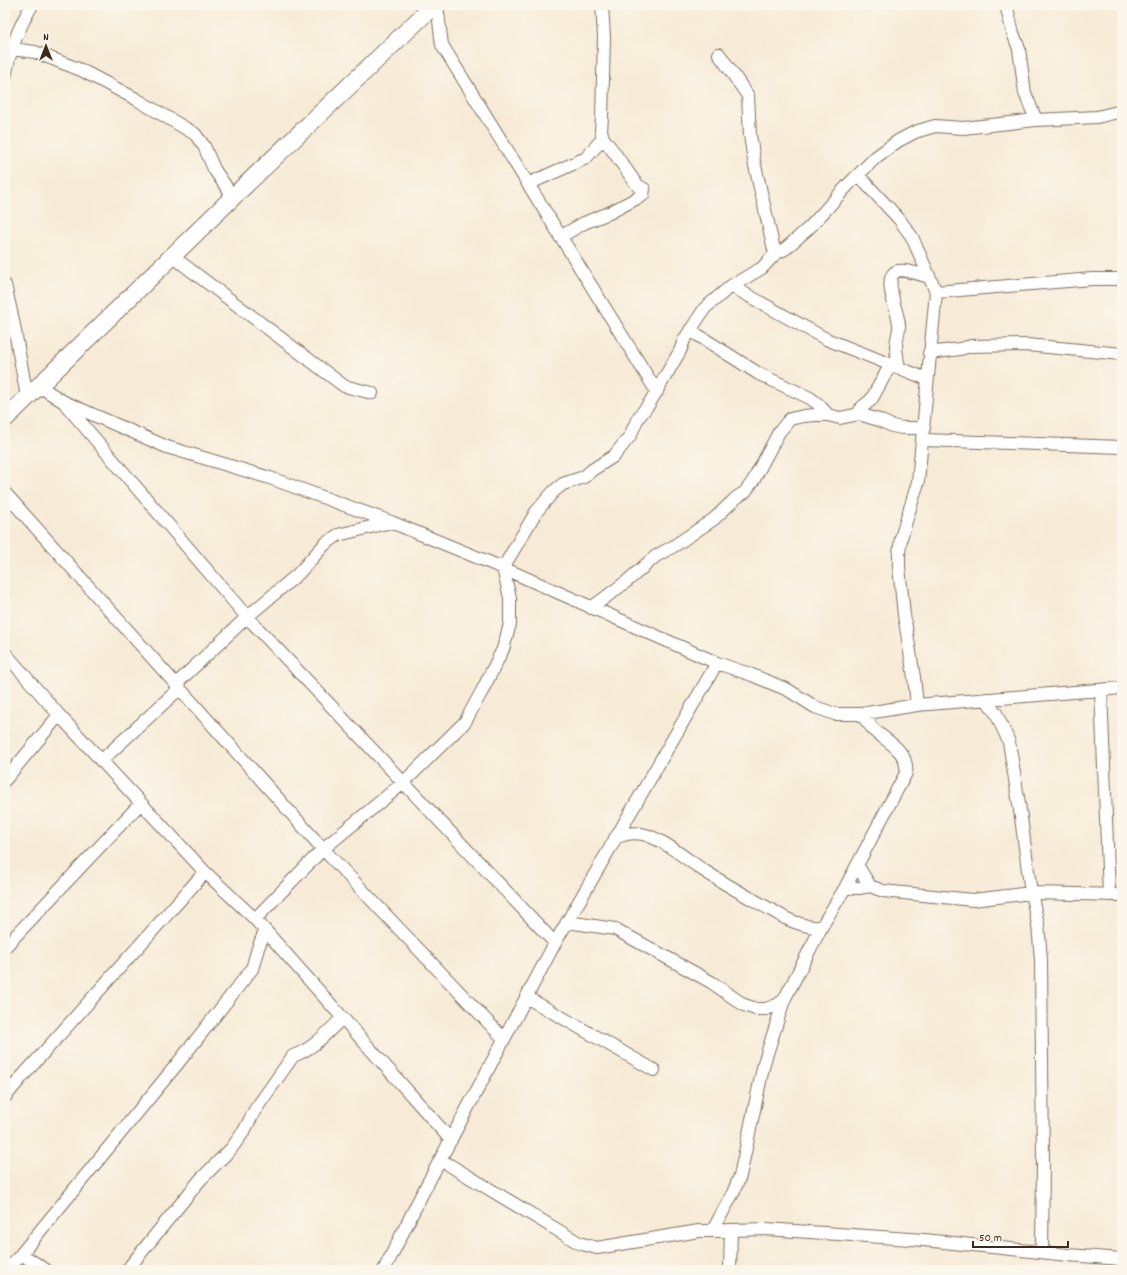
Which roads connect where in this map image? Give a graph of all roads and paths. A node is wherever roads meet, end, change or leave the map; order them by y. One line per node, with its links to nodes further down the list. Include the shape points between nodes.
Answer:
1 (32, 5): 6 (street)
2 (434, 5): 14 (street)
3 (437, 5): 13 (street, via 442,45)
4 (602, 5): 11 (street)
5 (1006, 5): 10 (street, via 1019,49 1025,93)
6 (12, 49): 8 (street); 14 (street, via 35,52 81,70 195,134)
7 (719, 54): 16 (street, via 748,96 754,161)
8 (5, 77)
9 (1122, 111): 10 (street, via 1098,117)
10 (1036, 120): 12 (street, via 963,128 935,126 922,130 898,141 876,157)
11 (603, 138): 13 (street, via 586,158); 15 (street, via 637,185 644,189 643,195)
12 (858, 175): 16 (street, via 810,227 785,249); 18 (street, via 899,219 912,237)
13 (528, 184): 15 (street)
14 (233, 197): 17 (street)
15 (560, 237): 29 (street)
16 (775, 254): 21 (street, via 762,268)
17 (172, 256): 28 (street); 30 (street, via 344,386)
18 (930, 277): 22 (street); 26 (street, via 898,270 891,278 890,288 899,325)
19 (1122, 279): 22 (street, via 1092,279)
20 (5, 284): 28 (street)
21 (731, 286): 23 (street, via 705,308); 26 (street, via 826,339)
22 (936, 292): 24 (street)
23 (690, 330): 29 (street); 33 (street, via 759,374 810,398)
24 (929, 353): 25 (street, via 971,346 1026,345); 27 (street)
25 (1122, 354)
26 (895, 366): 27 (street); 32 (street)
27 (927, 378): 35 (street)
28 (33, 392): 31 (street); 34 (street)
29 (657, 392): 39 (street, via 638,418 630,436 614,456 584,477 563,484 554,491 536,512)
30 (372, 393)
31 (64, 402): 38 (street, via 166,446 270,478); 41 (street)
32 (859, 414): 33 (street, via 840,418); 35 (street)
33 (828, 415): 40 (street, via 790,419 779,432 745,492 714,519 656,556)
34 (5, 419)
35 (924, 434): 36 (street); 48 (street, via 918,482 901,538 899,567)
36 (1122, 447)
37 (5, 493): 44 (street)
38 (391, 522): 39 (street); 41 (street, via 338,535 325,544 298,574)
39 (503, 568): 40 (street); 53 (street, via 510,598 510,624 503,649 465,722)
40 (591, 608): 43 (street)
41 (248, 617): 44 (street); 53 (street)
42 (5, 653): 50 (street)
43 (716, 663): 49 (street, via 788,690 815,707 835,714); 55 (street)
44 (178, 686): 51 (street); 56 (street)
45 (1122, 688): 46 (street)
46 (1101, 690): 47 (street); 62 (street)
47 (986, 699): 48 (street); 61 (street, via 996,713 1009,742)
48 (917, 705): 49 (street)
49 (861, 714): 57 (street, via 898,750 907,764 906,773)
50 (59, 715): 51 (street); 52 (street)
51 (102, 761): 54 (street)
52 (5, 780)
53 (403, 783): 56 (street); 68 (street)
54 (141, 803): 58 (street); 69 (street)
55 (616, 838): 65 (street); 66 (street, via 641,833 669,846 703,870 785,918 819,928)
56 (323, 849): 64 (street); 73 (street)
57 (857, 865): 59 (street); 60 (street)
58 (205, 872): 64 (street); 75 (street)
59 (870, 886): 60 (street); 61 (street, via 883,891 973,900)
60 (845, 888): 66 (street)
61 (1031, 893): 62 (street); 80 (street, via 1038,924 1041,960)
62 (1109, 895): 63 (street)
63 (1122, 895)
64 (255, 920): 67 (street)
65 (567, 922): 68 (street); 71 (street, via 615,929 711,982 744,1005 766,1009)
66 (822, 926): 71 (street)
67 (265, 931): 72 (street); 81 (street, via 252,969)
68 (555, 943): 70 (street)
69 (5, 948)
70 (526, 997): 73 (street); 74 (street)
71 (784, 1000): 78 (street, via 764,1063 740,1176)
72 (342, 1018): 76 (street); 85 (street, via 312,1046 293,1056 255,1110 244,1131 200,1180)
73 (504, 1039): 76 (street)
74 (654, 1070)
75 (5, 1097)
76 (451, 1140): 77 (street)
77 (441, 1160): 78 (street, via 579,1243 590,1246 606,1248); 86 (street)
78 (712, 1230): 79 (street)
79 (730, 1230): 80 (street, via 766,1229 924,1240); 87 (street)
80 (1042, 1252): 82 (street)
81 (20, 1254): 83 (street); 84 (street)
82 (1122, 1259)
83 (8, 1270)
84 (46, 1270)
85 (128, 1270)
86 (384, 1270)
87 (730, 1270)

